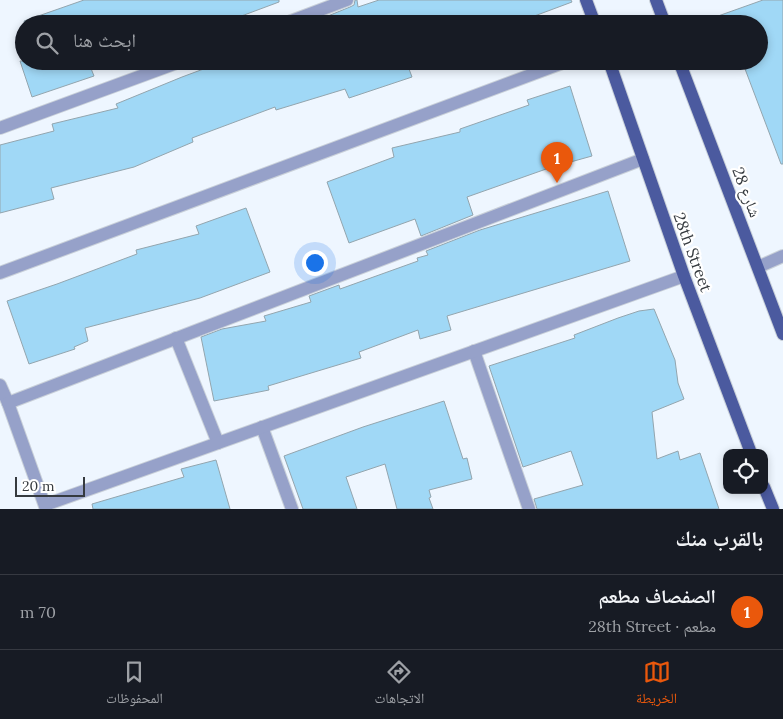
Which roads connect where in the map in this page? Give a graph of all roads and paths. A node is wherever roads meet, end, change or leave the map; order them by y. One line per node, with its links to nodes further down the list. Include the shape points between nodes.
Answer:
1 (347, 0): 4 (street)
2 (586, 0): 5 (main road)
3 (656, 0): 6 (main road)
4 (307, 15)
5 (592, 15)
6 (662, 15)
7 (158, 70): 11 (street)
8 (544, 70): 15 (street)
9 (612, 70): 12 (main road, 28th Street)
10 (682, 70): 14 (main road, شارع 28)
11 (0, 128)
12 (643, 159): 16 (main road, 28th Street); 18 (street)
13 (783, 256): 14 (street)
14 (758, 267): 17 (main road, شارع 28)
15 (0, 274)
16 (684, 276): 19 (street); 24 (main road, 28th Street)
17 (783, 334)
18 (176, 338): 21 (street); 23 (street)
19 (474, 351): 22 (street); 28 (street)
20 (0, 385): 21 (street)
21 (8, 402): 26 (street)
22 (262, 427): 23 (street); 27 (street)
23 (218, 443): 26 (street)
24 (749, 449)
25 (767, 494): 29 (main road)
26 (46, 507)
27 (292, 509)
28 (529, 509)
29 (773, 509)

